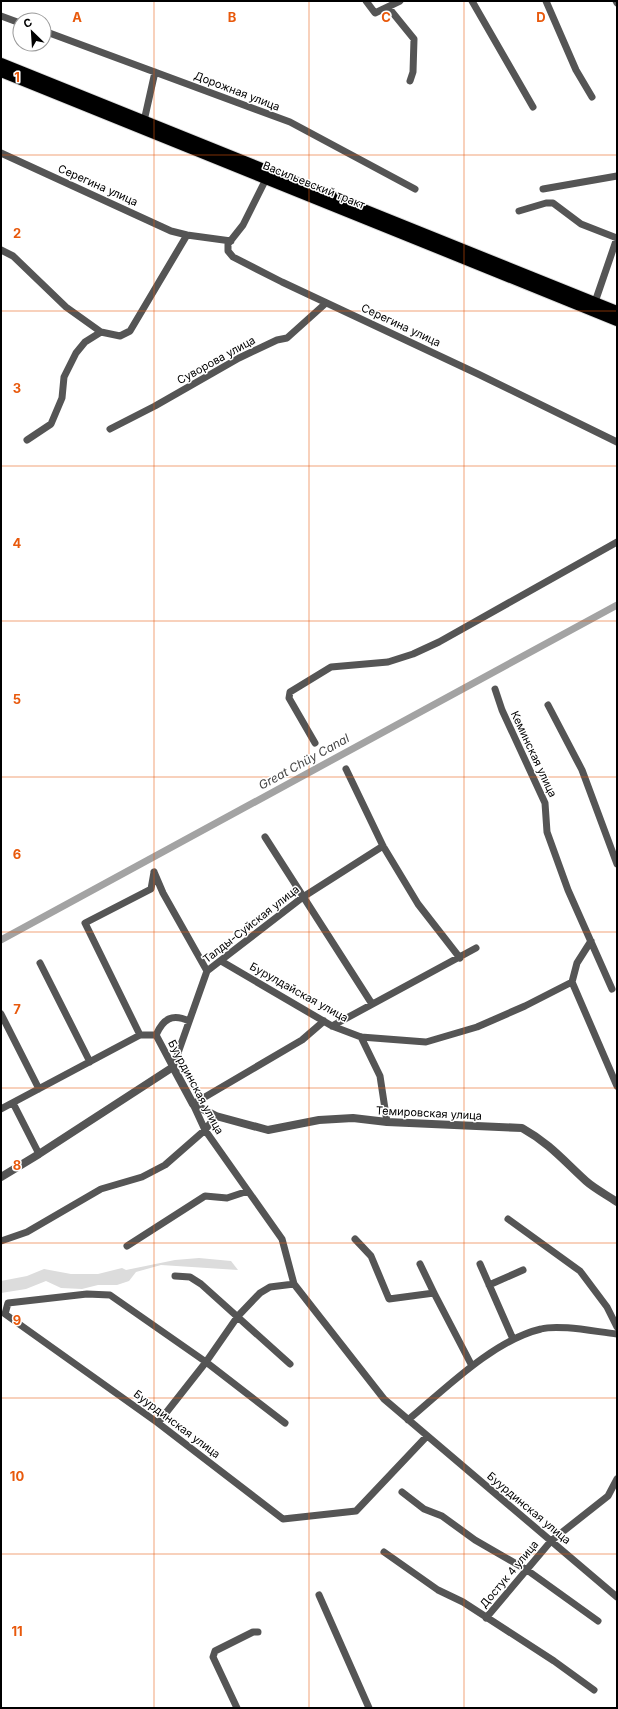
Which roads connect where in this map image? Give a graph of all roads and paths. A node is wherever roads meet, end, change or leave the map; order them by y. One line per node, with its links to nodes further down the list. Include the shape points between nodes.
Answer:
1 (366, 1): 5 (street, via 375,13)
2 (400, 1): 5 (street)
3 (472, 1): 14 (street)
4 (546, 1): 13 (street, via 576,70)
5 (388, 7): 12 (street, via 414,39 414,72)
6 (1, 16): 7 (street)
7 (12, 20)
8 (52, 35): 11 (street, Дорожная улица)
9 (1, 63): 15 (main road, Васильевский тракт)
10 (1, 72): 18 (main road, Васильевский тракт)
11 (155, 72): 15 (street); 19 (street, Дорожная улица, via 290,122)
12 (410, 81)
13 (592, 96)
14 (533, 107)
15 (144, 121): 27 (main road, Васильевский тракт)
16 (1, 153): 22 (street, Серегина улица, via 171,231)
17 (617, 176): 20 (street)
18 (266, 179): 24 (street, via 243,225); 29 (main road, Васильевский тракт)
19 (415, 189)
20 (543, 189)
21 (519, 211): 23 (street, via 553,203 581,224)
22 (187, 235): 24 (street, Серегина улица); 30 (street, via 130,331 120,336)
23 (617, 238): 27 (street)
24 (230, 241): 26 (street, Серегина улица, via 227,248 233,257)
25 (1, 250): 30 (street, via 12,256 66,307)
26 (326, 302): 31 (street, Суворова улица, via 287,338 239,358 156,406); 33 (street, Серегина улица)
27 (595, 302): 28 (main road, Васильевский тракт)
28 (617, 311)
29 (617, 321)
30 (101, 332): 32 (street, via 85,342 76,353 64,377 62,398 51,424)
31 (110, 429)
32 (27, 440)
33 (617, 442)
34 (617, 542): 37 (street, via 413,654 388,662 331,667 290,692 289,698)
35 (495, 689): 43 (street, Кеминская улица, via 502,710 545,803 547,832 568,890)
36 (548, 705): 41 (street, via 582,770)
37 (315, 743)
38 (346, 769): 40 (street)
39 (265, 837): 42 (street)
40 (382, 846): 42 (street, Талды-Суйская улица); 45 (street, via 418,904)
41 (617, 864)
42 (303, 897): 46 (street, Талды-Суйская улица); 51 (street)
43 (591, 942): 49 (street, via 577,964); 50 (street, Кеминская улица)
44 (476, 948): 45 (street)
45 (460, 958): 51 (street)
46 (220, 961): 48 (street, Талды-Суйская улица); 54 (street, Бурулдайская улица)
47 (40, 963): 59 (street)
48 (207, 971): 53 (street, Талды-Суйская улица); 56 (street, via 154,872 151,889 85,923)
49 (572, 982): 58 (street, Бурулдайская улица, via 477,1027 426,1042); 61 (street)
50 (612, 989)
51 (372, 1004): 55 (street)
52 (1, 1014): 62 (street)
53 (189, 1021): 57 (street, via 181,1017 169,1018 161,1024); 60 (street, Талды-Суйская улица)
54 (324, 1021): 55 (street, Бурулдайская улица); 64 (street, via 302,1040)
55 (332, 1026): 58 (street, Бурулдайская улица)
56 (140, 1035): 57 (street); 59 (street)
57 (156, 1035): 60 (street, Буурдинская улица)
58 (361, 1037): 67 (street, via 380,1076)
59 (90, 1062): 62 (street)
60 (173, 1068): 64 (street, Буурдинская улица); 69 (street)
61 (617, 1086)
62 (39, 1089): 63 (street)
63 (13, 1103): 65 (street); 69 (street)
64 (193, 1104): 66 (street, Темировская улица); 68 (street, Буурдинская улица)
65 (1, 1109)
66 (216, 1116): 67 (street, Темировская улица, via 268,1130 319,1120 353,1118); 68 (street)
67 (387, 1122): 72 (street, Темировская улица, via 522,1128 553,1148 587,1182)
68 (205, 1130): 71 (street, Буурдинская улица); 75 (street, via 159,1168 142,1177 101,1189 27,1232)
69 (39, 1154): 70 (street)
70 (1, 1177)
71 (248, 1191): 76 (street, via 227,1198 205,1196); 81 (street, Буурдинская улица, via 282,1239)
72 (617, 1202)
73 (508, 1219): 85 (street, via 580,1271 607,1307)
74 (355, 1239): 83 (street, via 371,1256 389,1299)
75 (1, 1241)
76 (127, 1246)
77 (420, 1264): 83 (street)
78 (480, 1264): 82 (street)
79 (523, 1270): 82 (street)
80 (175, 1276): 84 (street, via 190,1278 201,1284)
81 (294, 1284): 84 (street, via 270,1288 260,1293); 91 (street, Буурдинская улица, via 384,1399)
82 (489, 1285): 87 (street)
83 (434, 1293): 90 (street)
84 (238, 1316): 88 (street); 89 (street)
85 (617, 1327)
86 (617, 1334): 87 (street, via 542,1328)
87 (513, 1339): 90 (street)
88 (206, 1362): 92 (street); 92 (street, Буурдинская улица, via 110,1295 87,1294 8,1303 5,1314); 93 (street)
89 (290, 1364)
90 (472, 1366): 91 (street)
91 (408, 1420): 94 (street, Буурдинская улица)
92 (158, 1423): 94 (street, Буурдинская улица, via 283,1519 356,1511)
93 (285, 1423)
94 (427, 1436): 97 (street, Буурдинская улица)
95 (617, 1479): 97 (street, Достук 4 улица, via 608,1496)
96 (402, 1492): 99 (street, via 424,1510 442,1516 475,1540)
97 (551, 1541): 99 (street, Достук 4 улица); 101 (street, Буурдинская улица)
98 (384, 1552): 102 (street, via 438,1590 463,1602)
99 (527, 1570): 102 (street, Достук 4 улица); 103 (street)
100 (318, 1595): 107 (street)
101 (617, 1597)
102 (486, 1618): 105 (street)
103 (598, 1621)
104 (258, 1632): 106 (street, via 253,1632 213,1653)
105 (594, 1690)
106 (237, 1708)
107 (369, 1708)

